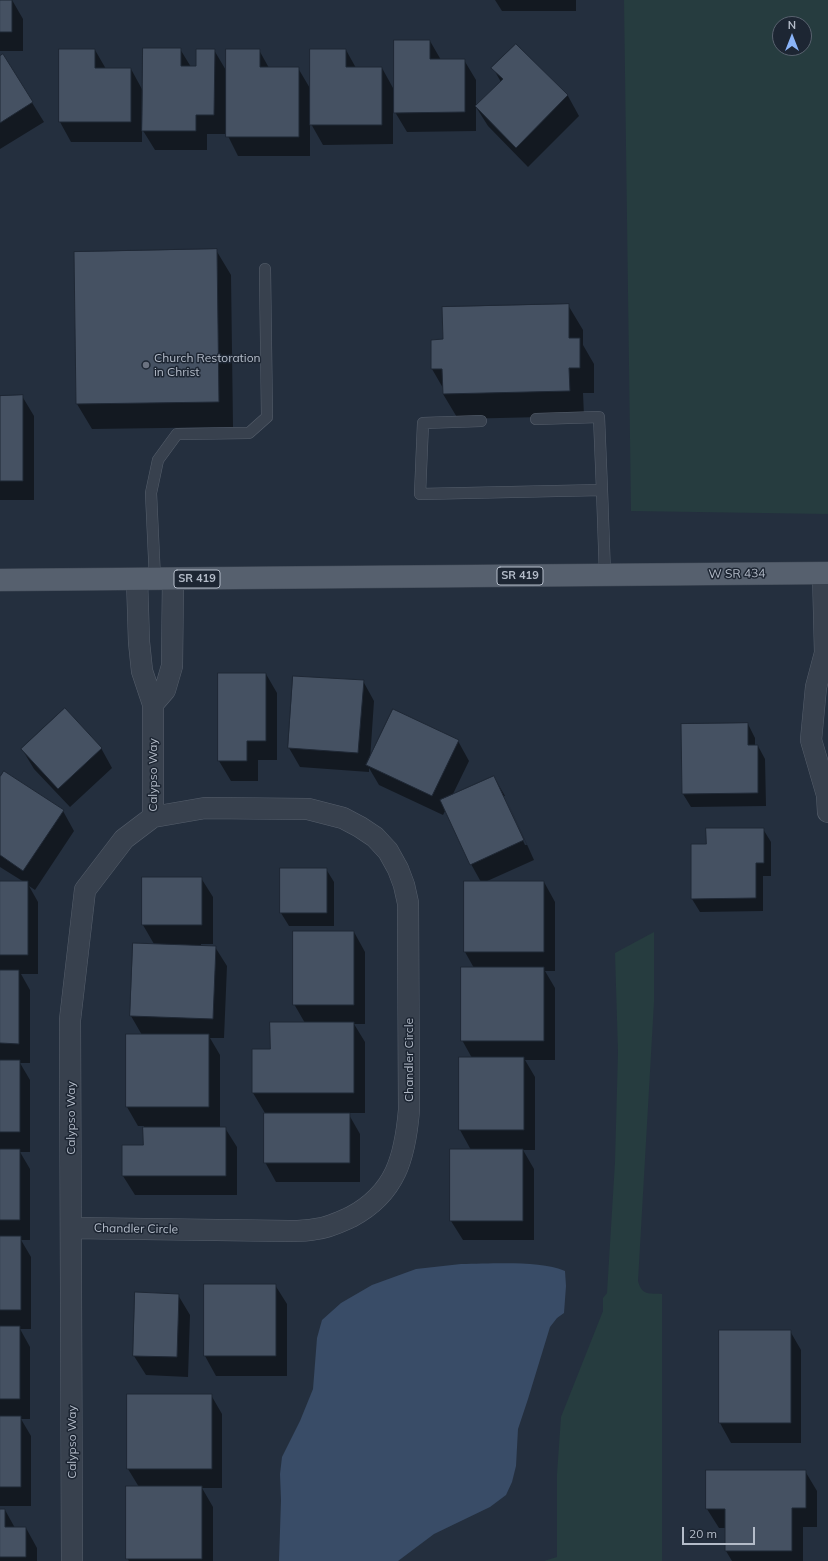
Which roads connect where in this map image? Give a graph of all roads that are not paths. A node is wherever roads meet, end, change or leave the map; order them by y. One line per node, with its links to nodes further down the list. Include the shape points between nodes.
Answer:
1 (265, 269): 7 (lane, via 267,417 249,433 177,434 158,460 151,493)
2 (536, 419): 4 (lane, via 599,417)
3 (481, 421): 4 (lane, via 423,423 420,494)
4 (602, 490): 6 (lane)
5 (826, 573): 6 (main road, W SR 434 / SR 419); 9 (street)
6 (605, 575): 7 (main road, SR 419)
7 (155, 579): 8 (main road, SR 419); 10 (street, Calypso Way, via 139,642 142,671); 10 (street, via 172,666 165,690)
8 (0, 580)
9 (826, 656): 11 (street, via 816,687 811,740)
10 (153, 704): 12 (street, Calypso Way)
11 (828, 800)
12 (153, 817): 13 (street, Calypso Way, via 124,839 85,890 70,1020); 13 (street, Chandler Circle, via 205,808 308,809 343,818 375,837 388,851 404,885 408,903 407,1138 400,1162 386,1189 360,1212 339,1223 318,1229 289,1231)
13 (72, 1228): 14 (street, Calypso Way)
14 (72, 1561)

